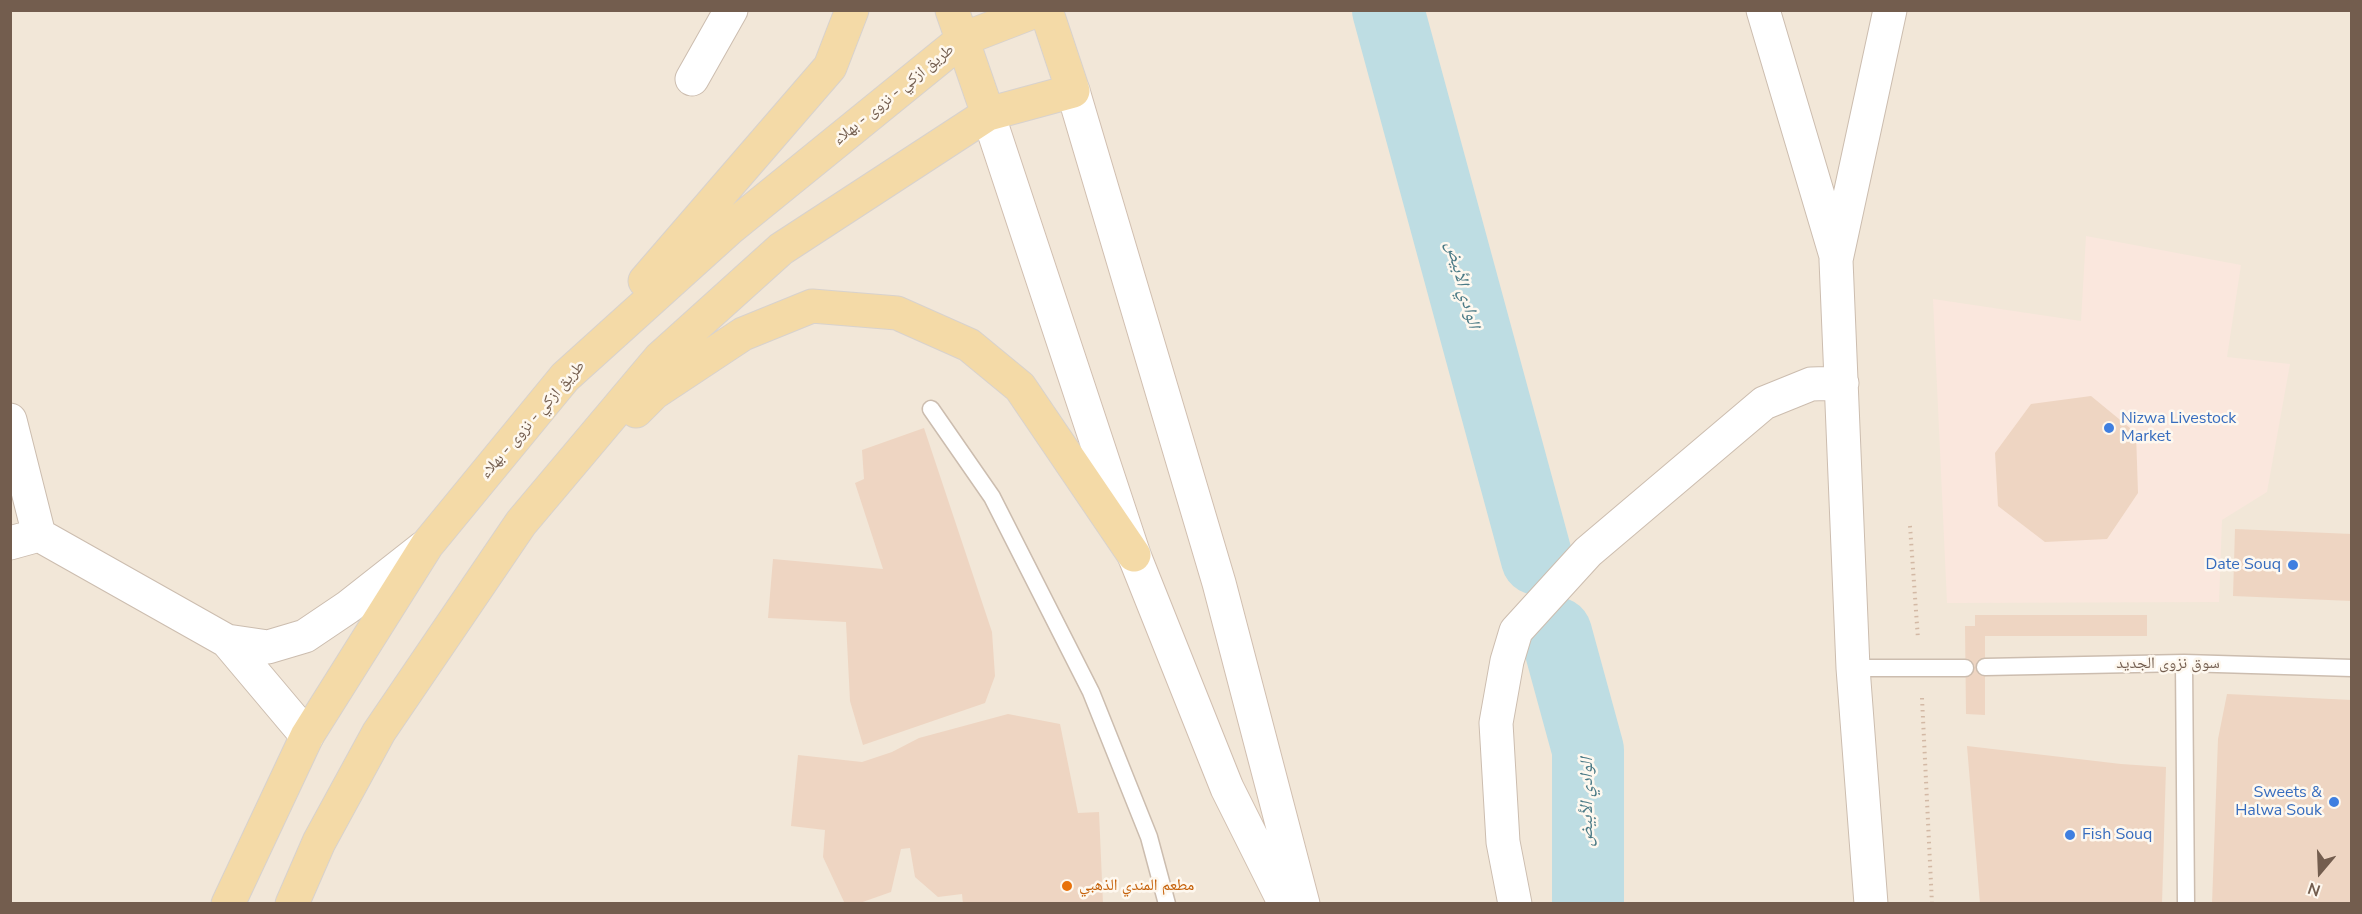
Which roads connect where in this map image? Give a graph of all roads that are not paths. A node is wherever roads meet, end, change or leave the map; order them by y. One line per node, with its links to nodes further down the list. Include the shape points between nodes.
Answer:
1 (731, 10): 8 (street)
2 (852, 10): 12 (main road, via 830,67)
3 (1038, 10): 7 (main road, طريق ازكي - نزوى - بهلاء)
4 (1046, 10): 9 (main road)
5 (1763, 10): 11 (street)
6 (1890, 10): 11 (street)
7 (957, 25): 10 (main road, طريق ازكي - نزوى - بهلاء); 12 (main road, طريق ازكي - نزوى - بهلاء)
8 (692, 79)
9 (1073, 92): 10 (main road); 31 (street, via 1219,583)
10 (987, 114): 16 (main road, via 781,249 660,358); 19 (street)
11 (1836, 260): 13 (street)
12 (565, 377): 18 (main road, طريق ازكي - نزوى - بهلاء)
13 (1842, 383): 23 (street); 32 (street, via 1811,384 1764,403 1588,552 1516,631 1496,723 1503,842)
14 (932, 409): 29 (lane, via 992,497 1091,692 1149,837)
15 (10, 420): 17 (street)
16 (521, 523): 19 (main road, via 654,393 743,334 812,306 897,313 969,345 1020,387); 28 (main road, via 379,732 318,842)
17 (25, 539): 20 (street)
18 (428, 545): 20 (street, via 305,636 268,647); 26 (main road, طريق ازكي - نزوى - بهلاء)
19 (1134, 555): 30 (street, via 1227,788)
20 (227, 640): 26 (street)
21 (2184, 663): 22 (lane, سوق نزوى الجديد); 25 (lane, سوق نزوى الجديد); 34 (lane)
22 (1985, 667)
23 (1853, 668): 24 (lane); 33 (street)
24 (1965, 668)
25 (2352, 668)
26 (307, 736): 27 (main road, طريق ازكي - نزوى - بهلاء)
27 (228, 903)
28 (292, 903)
29 (1167, 903)
30 (1285, 903)
31 (1303, 903)
32 (1515, 903)
33 (1870, 903)
34 (2186, 903)

